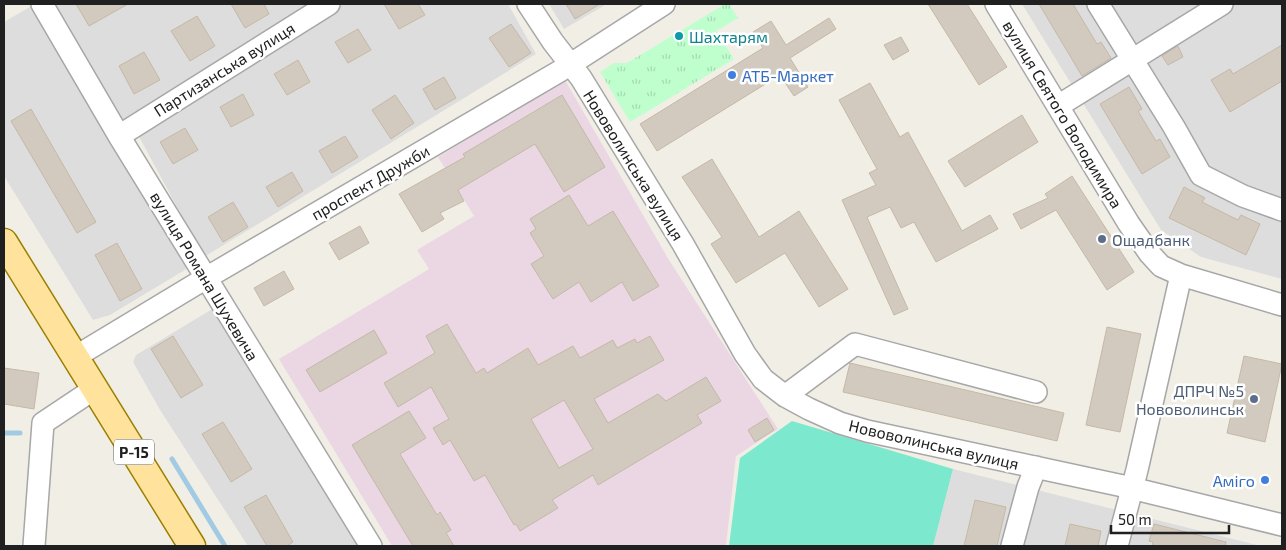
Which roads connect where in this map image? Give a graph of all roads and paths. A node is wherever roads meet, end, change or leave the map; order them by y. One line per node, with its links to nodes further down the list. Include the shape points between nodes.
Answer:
1 (42, 4): 11 (street, вулиця Романа Шухевича)
2 (329, 4): 11 (street, Партизанська вулиця)
3 (528, 4): 9 (street, Нововолинська вулиця)
4 (664, 4): 9 (street, проспект Дружби)
5 (996, 4): 10 (street, вулиця Святого Володимира)
6 (1098, 4): 8 (street)
7 (1222, 4): 8 (street)
8 (1133, 60): 10 (street); 12 (street, via 1200,175)
9 (570, 64): 15 (street, проспект Дружби); 20 (street, Нововолинська вулиця, via 683,244 745,354 763,379)
10 (1058, 106): 14 (street, вулиця Святого Володимира, via 1150,254 1161,266)
11 (119, 136): 15 (street, вулиця Романа Шухевича)
12 (1282, 210)
13 (4, 242): 17 (main road, Р-15)
14 (1181, 275): 16 (street, вулиця Святого Володимира); 22 (street)
15 (206, 278): 17 (street, проспект Дружби); 26 (street, вулиця Романа Шухевича)
16 (1282, 304)
17 (75, 357): 18 (main road, Р-15)
18 (94, 389): 24 (street, via 43,423); 25 (main road, Р-15)
19 (1036, 392): 20 (street, via 855,344)
20 (785, 396): 21 (street, Нововолинська вулиця, via 840,423 867,431)
21 (1036, 467): 22 (street, Нововолинська вулиця); 27 (street)
22 (1132, 488): 23 (street, Нововолинська вулиця); 28 (street)
23 (1282, 525)
24 (34, 546)
25 (192, 546)
26 (371, 546)
27 (1012, 546)
28 (1117, 546)

